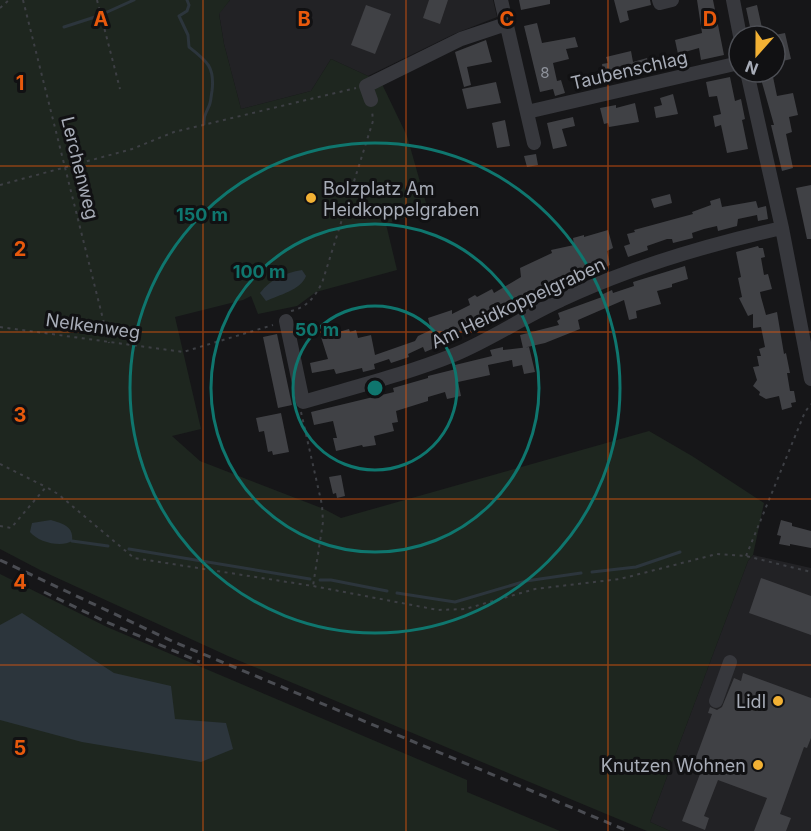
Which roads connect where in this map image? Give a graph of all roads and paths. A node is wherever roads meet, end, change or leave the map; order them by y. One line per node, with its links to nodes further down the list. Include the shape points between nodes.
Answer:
1 (9, 0): 8 (path)
2 (23, 0): 18 (path, Lerchenweg)
3 (98, 0): 14 (path)
4 (501, 0): 9 (street)
5 (659, 0): 6 (street)
6 (672, 0)
7 (733, 0): 10 (street)
8 (0, 8)
9 (506, 24): 13 (street, via 461,39); 16 (street)
10 (738, 24)
11 (727, 66): 16 (street, Taubenschlag)
12 (750, 84): 20 (street)
13 (366, 86): 15 (street); 18 (path, via 174,132 132,149)
14 (120, 89)
15 (371, 100): 21 (path, via 373,121 322,283 303,308 286,312)
16 (527, 112): 17 (street)
17 (534, 143)
18 (65, 167): 19 (path); 23 (path, Lerchenweg)
19 (0, 185)
20 (782, 228): 24 (street); 25 (street, Am Heidkoppelgraben, via 661,260 561,300 456,354)
21 (286, 321): 23 (path, Nelkenweg, via 183,352); 25 (street)
22 (0, 327): 23 (path, Nelkenweg)
23 (110, 343)
24 (811, 379)
25 (303, 402): 32 (path, via 299,406 322,505)
26 (811, 404): 30 (path)
27 (0, 464): 28 (path)
28 (46, 487): 29 (path, via 11,528); 32 (path, via 134,558)
29 (0, 526)
30 (746, 556): 31 (path); 32 (path, via 717,554 620,579 535,589 465,609 438,609)
31 (811, 572)
32 (314, 585)
33 (730, 662): 34 (street)
34 (716, 701)

